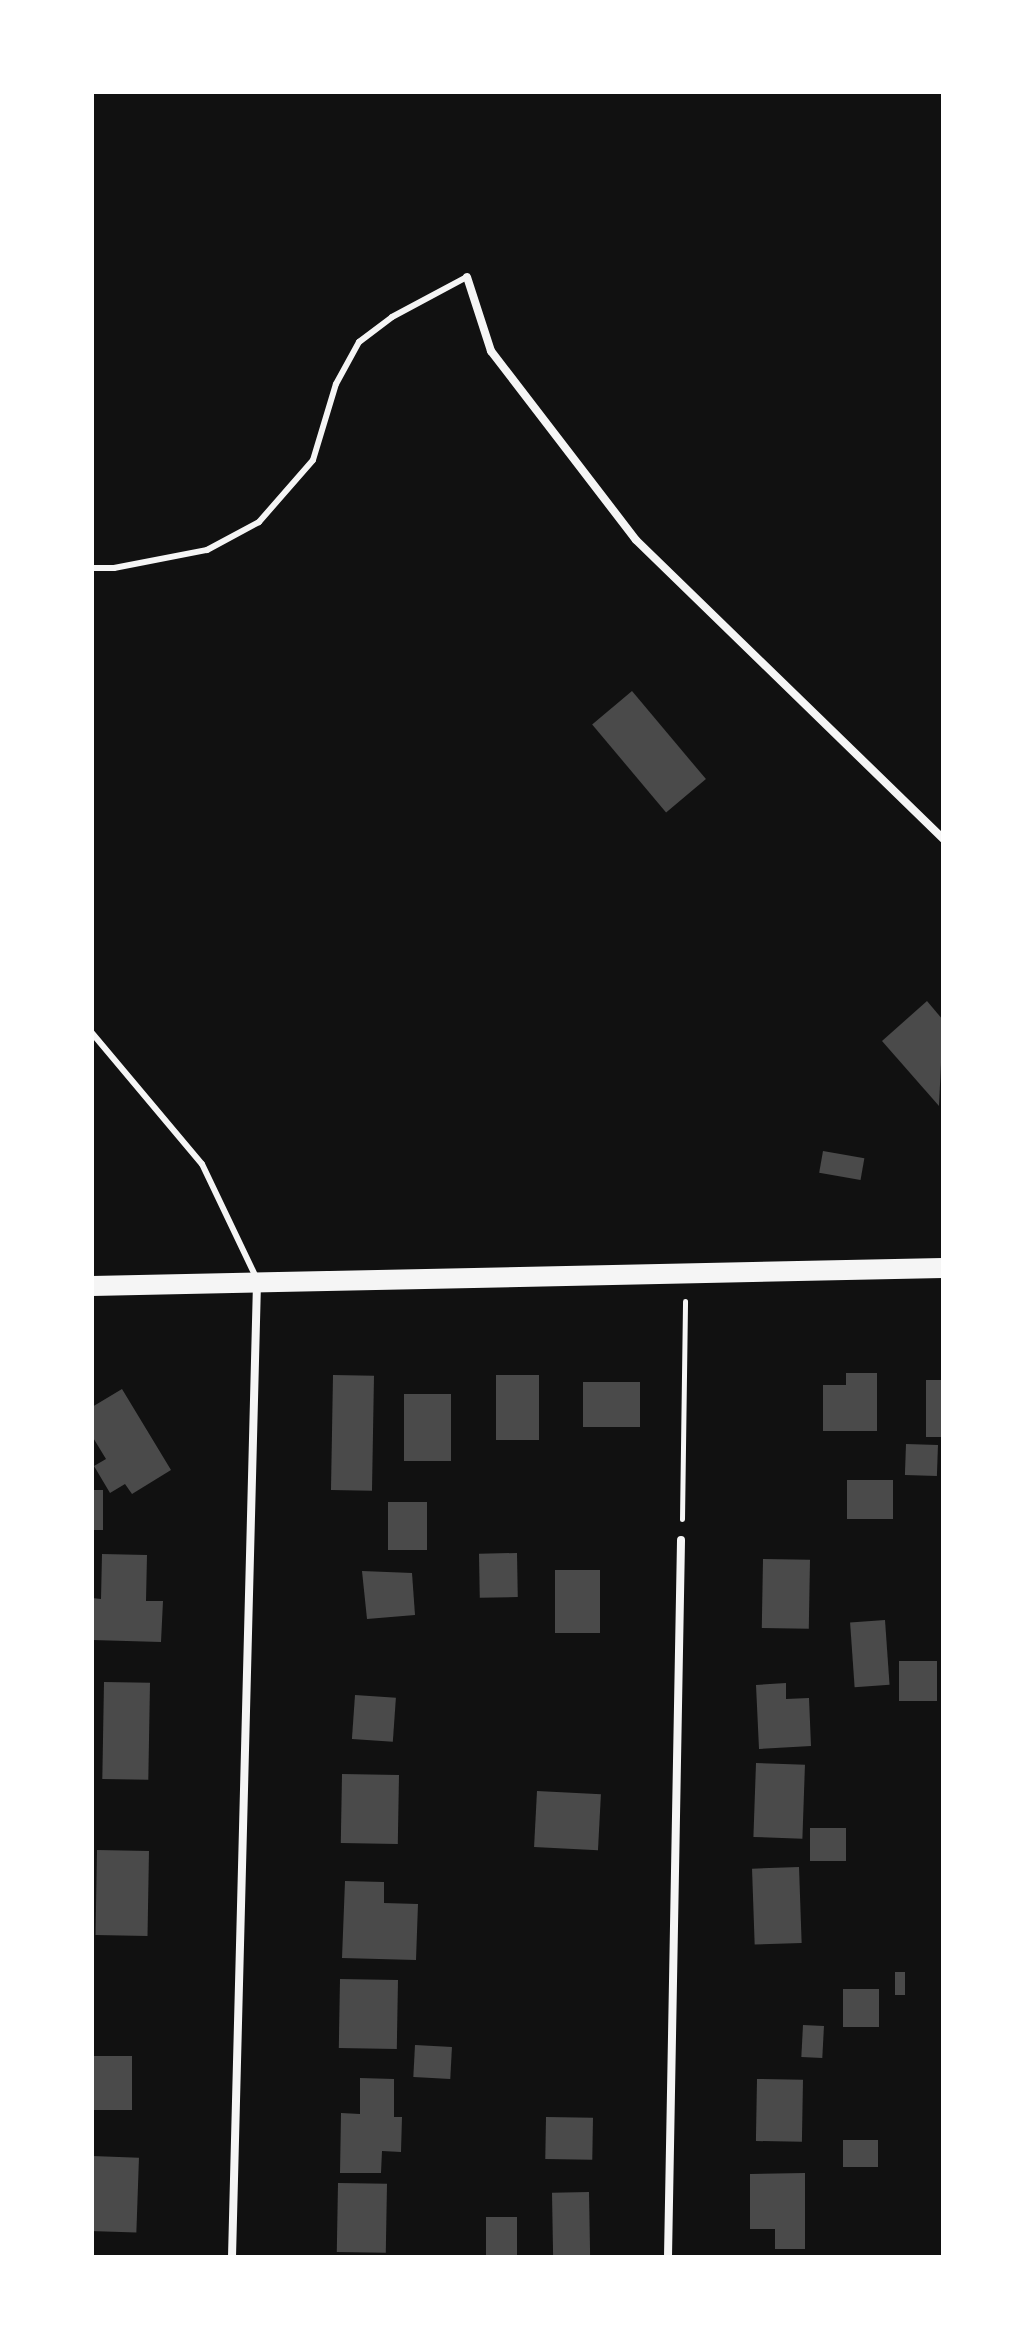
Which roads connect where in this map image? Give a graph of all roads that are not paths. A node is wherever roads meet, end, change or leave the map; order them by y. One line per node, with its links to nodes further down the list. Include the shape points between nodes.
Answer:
1 (467, 277): 2 (lane, via 392,317 359,342 336,384 313,460 259,522 207,550); 3 (street, via 491,351 636,540)
2 (92, 568)
3 (943, 839)
4 (92, 1033): 6 (lane, via 202,1164)
5 (943, 1268): 6 (main road)
6 (257, 1281): 7 (main road); 9 (street)
7 (92, 1286)
8 (681, 1540): 10 (street)
9 (232, 2257)
10 (668, 2257)

